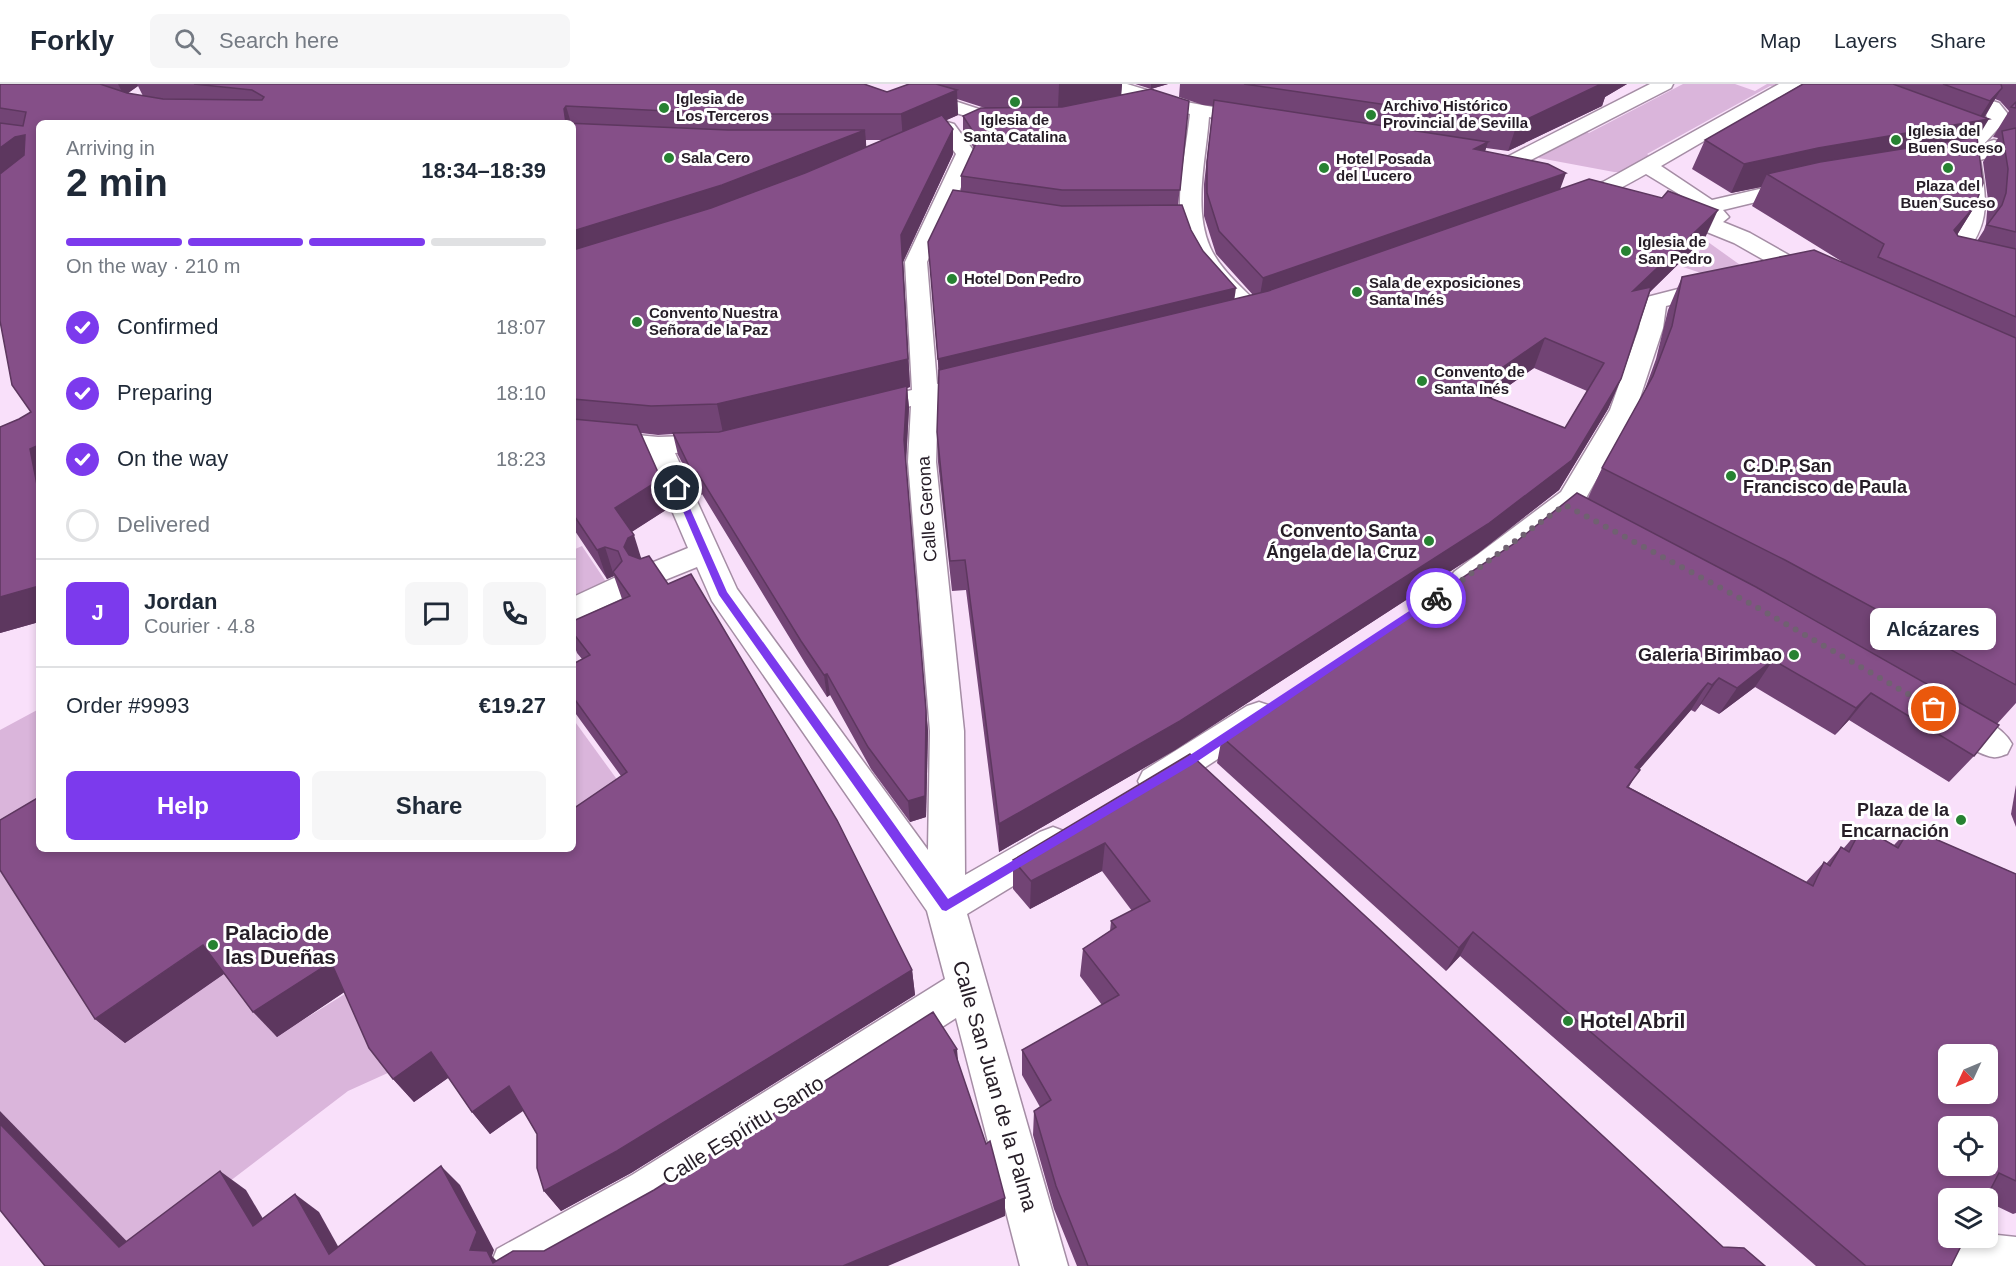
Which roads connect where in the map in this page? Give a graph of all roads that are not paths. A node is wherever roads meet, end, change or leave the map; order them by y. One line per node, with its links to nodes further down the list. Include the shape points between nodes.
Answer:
1 (1107, 84): 8 (street)
2 (1664, 84): 19 (street, via 1505,159)
3 (1793, 84): 17 (street)
4 (1918, 84): 6 (street)
5 (1185, 87): 8 (street)
6 (1952, 88): 15 (street, via 1997,113 1998,119)
7 (911, 92): 11 (street)
8 (1152, 98): 9 (street); 10 (street)
9 (1108, 107)
10 (1200, 112): 13 (street); 30 (street)
11 (978, 116): 12 (street); 24 (street, Calle Gerona, via 938,132 966,154)
12 (1034, 117)
13 (1271, 123)
14 (1954, 133): 15 (street)
15 (1980, 148): 16 (street); 18 (street); 33 (street, via 1977,215 1967,242 1947,261)
16 (2016, 151)
17 (1647, 166): 22 (street); 28 (street)
18 (1913, 166)
19 (1546, 170)
20 (1578, 178): 22 (street)
21 (1815, 183): 28 (street)
22 (1610, 186): 23 (street); 27 (street)
23 (1632, 195)
24 (943, 199): 25 (street); 39 (street, Calle Gerona, via 916,262)
25 (967, 202)
26 (1652, 202): 31 (street)
27 (1556, 204)
28 (1708, 207): 31 (street)
29 (1167, 215): 30 (street)
30 (1190, 215): 37 (street, via 1199,248)
31 (1742, 238): 32 (street)
32 (1791, 266): 34 (street); 36 (street)
33 (1976, 268)
34 (1764, 274)
35 (1736, 282): 47 (street, via 1654,302 1651,328 1623,410 1577,512 1525,532 1489,563)
36 (1838, 291)
37 (1252, 313)
38 (1004, 376): 39 (street)
39 (925, 395): 40 (street); 54 (street, Calle Gerona, via 922,462 947,731)
40 (846, 414)
41 (576, 437): 43 (street)
42 (745, 438): 43 (street, via 723,443)
43 (658, 445): 44 (street)
44 (706, 552): 45 (street); 54 (street, via 723,593)
45 (650, 575)
46 (614, 589): 48 (street)
47 (1440, 595)
48 (576, 608)
49 (1285, 698): 52 (street, via 1201,774)
50 (1924, 703): 51 (street)
51 (1995, 744)
52 (1127, 798)
53 (1077, 828): 54 (street)
54 (946, 906): 55 (street, Calle San Juan de la Palma)
55 (968, 987): 57 (street, Calle Espíritu Santo, via 648,1191); 58 (street, Calle San Juan de la Palma)
56 (2016, 1261): 59 (street, via 1977,1256)
57 (514, 1266)
58 (1044, 1266)
59 (1969, 1266)

